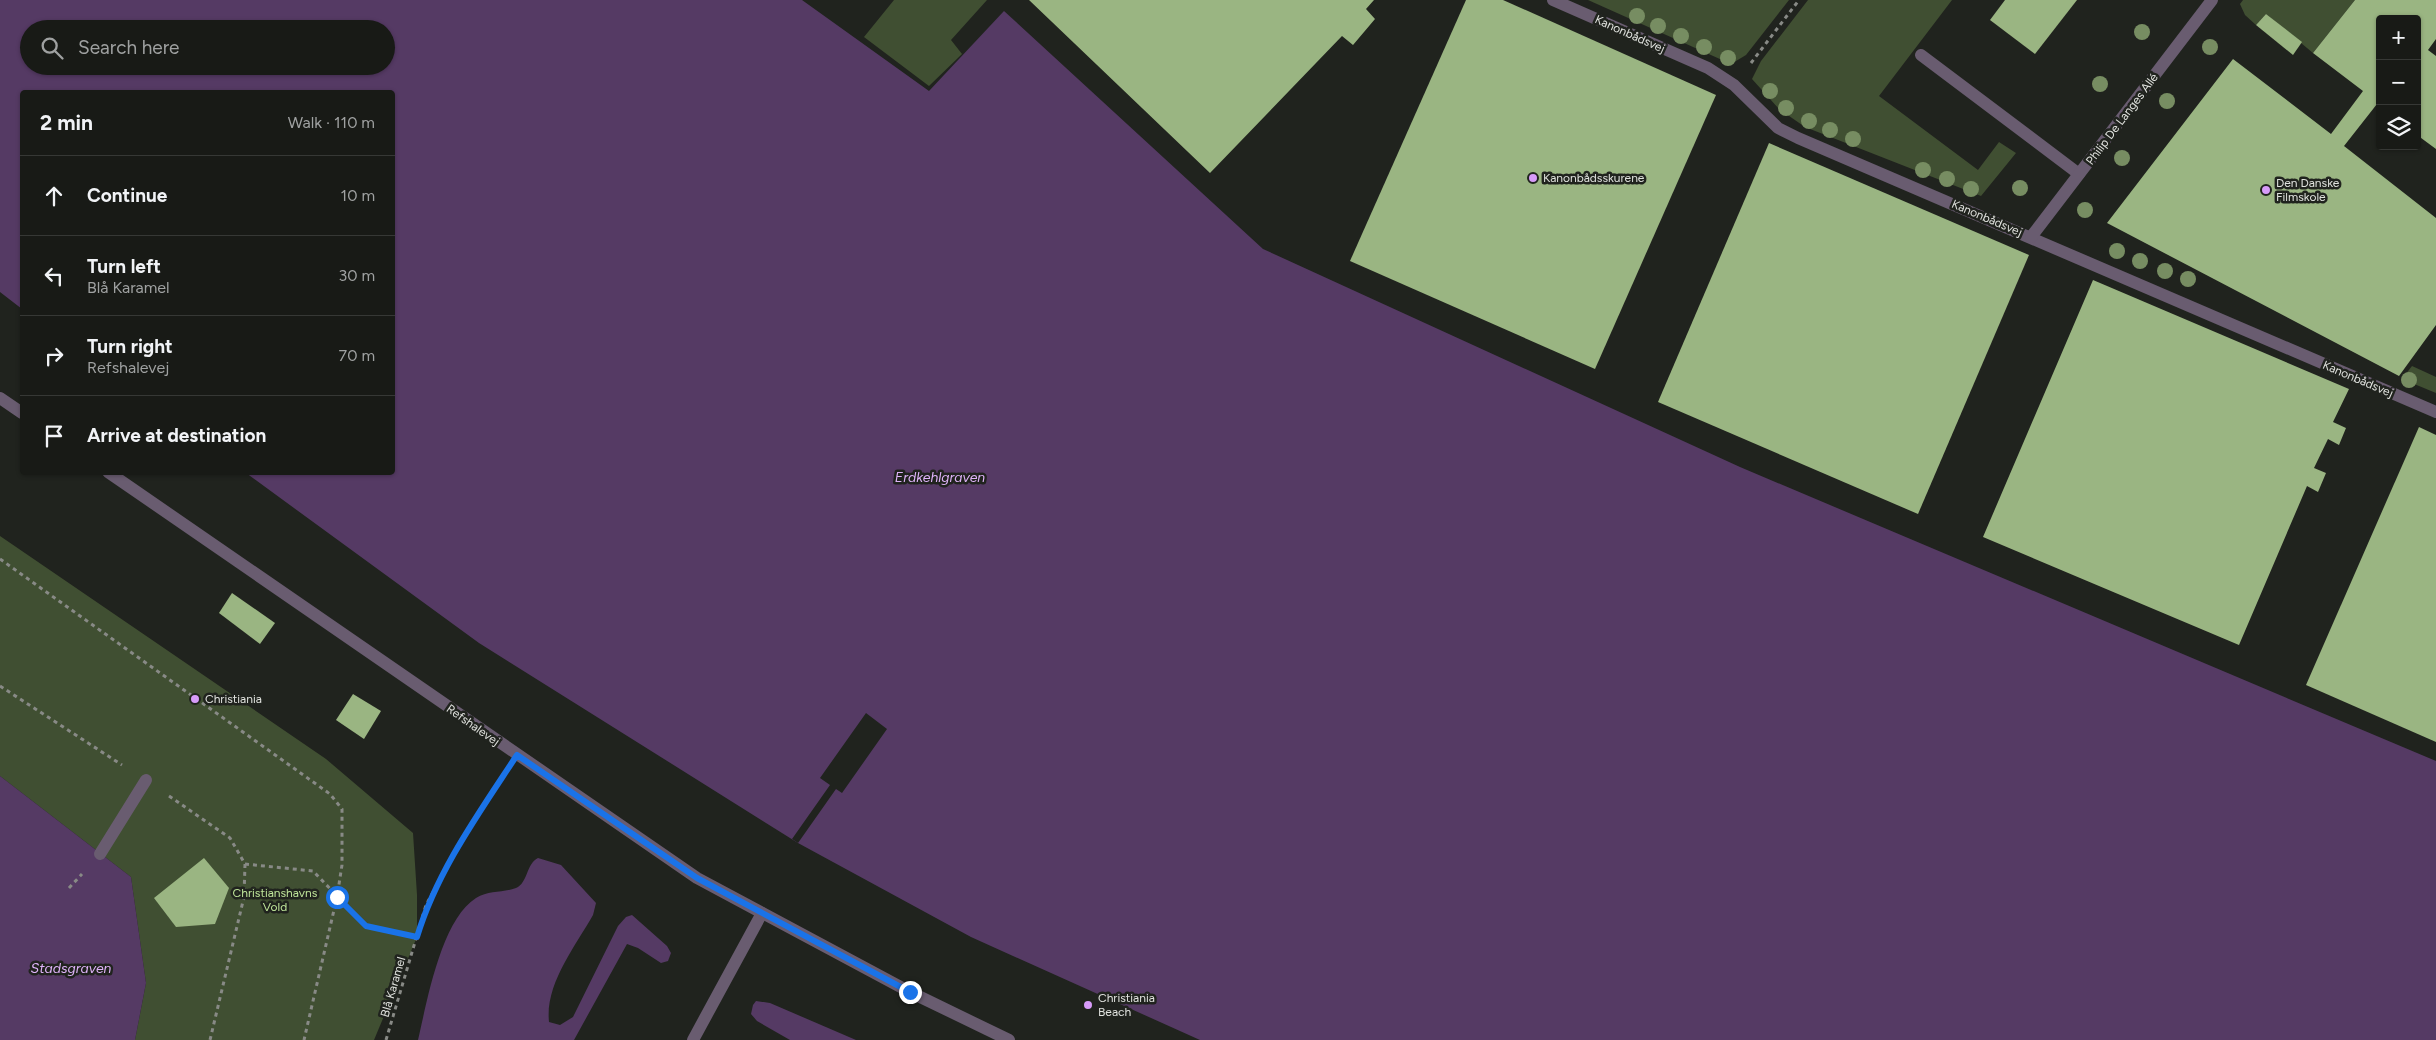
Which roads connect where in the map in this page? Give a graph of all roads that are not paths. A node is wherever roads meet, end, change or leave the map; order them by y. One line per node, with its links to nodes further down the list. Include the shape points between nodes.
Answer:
1 (1553, 0): 5 (street, Kanonbådsvej, via 1708,68 1734,85 1778,128)
2 (2212, 0): 4 (street, Philip De Langes Allé)
3 (1921, 55): 4 (street)
4 (2079, 174): 5 (street, Philip De Langes Allé)
5 (2031, 237): 7 (street, Kanonbådsvej)
6 (0, 398): 8 (street)
7 (2436, 412)
8 (20, 413)
9 (112, 475): 12 (street, Refshalevej, via 697,878)
10 (146, 780): 11 (street)
11 (100, 854)
12 (762, 913): 13 (street); 14 (street, Refshalevej, via 910,992)
13 (693, 1040)
14 (1009, 1040)

